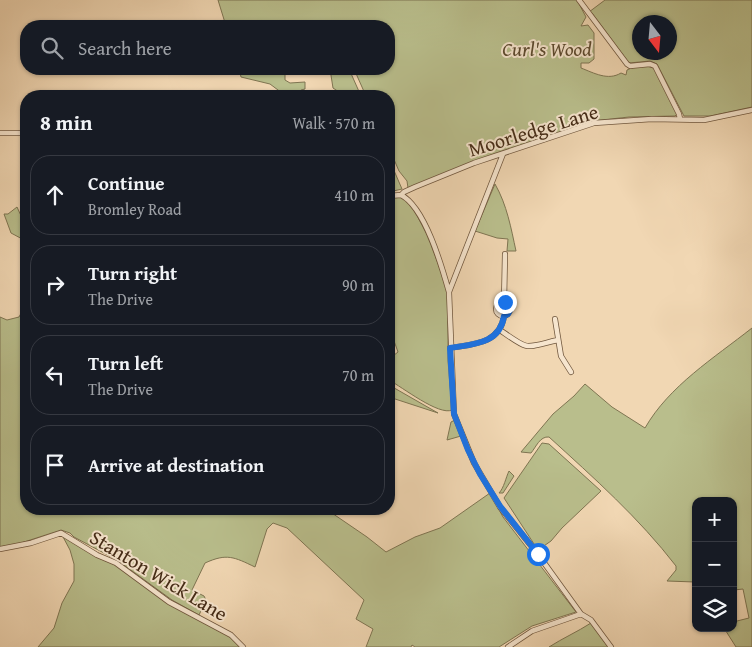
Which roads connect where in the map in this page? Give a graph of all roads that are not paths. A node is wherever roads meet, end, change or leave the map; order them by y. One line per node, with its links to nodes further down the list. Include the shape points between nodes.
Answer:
1 (579, 0): 3 (street, via 627,64 650,64 658,70)
2 (752, 110): 3 (street, Moorledge Lane, via 704,120)
3 (680, 120): 6 (street, Moorledge Lane, via 594,123)
4 (0, 133): 5 (street)
5 (20, 133)
6 (504, 154): 7 (street, Moorledge Lane, via 441,176); 10 (street)
7 (402, 195): 8 (street); 10 (street, via 414,207 430,235)
8 (395, 196)
9 (505, 254): 11 (street)
10 (449, 292): 16 (street)
11 (504, 302): 12 (street, via 510,310); 12 (street, via 497,310)
12 (504, 316): 14 (street)
13 (554, 319): 15 (street)
14 (500, 330): 15 (street, via 529,348); 16 (street, via 481,342)
15 (558, 340): 17 (street, via 561,356)
16 (450, 348): 21 (street, via 454,414 474,463 508,519)
17 (568, 367): 18 (street); 19 (street)
18 (563, 371)
19 (571, 372)
20 (0, 549): 22 (street, Stanton Wick Lane, via 65,534 116,564 169,602 230,635)
21 (581, 614): 23 (street, via 532,631); 24 (street, via 591,620)
22 (243, 647)
23 (508, 647)
24 (611, 647)

